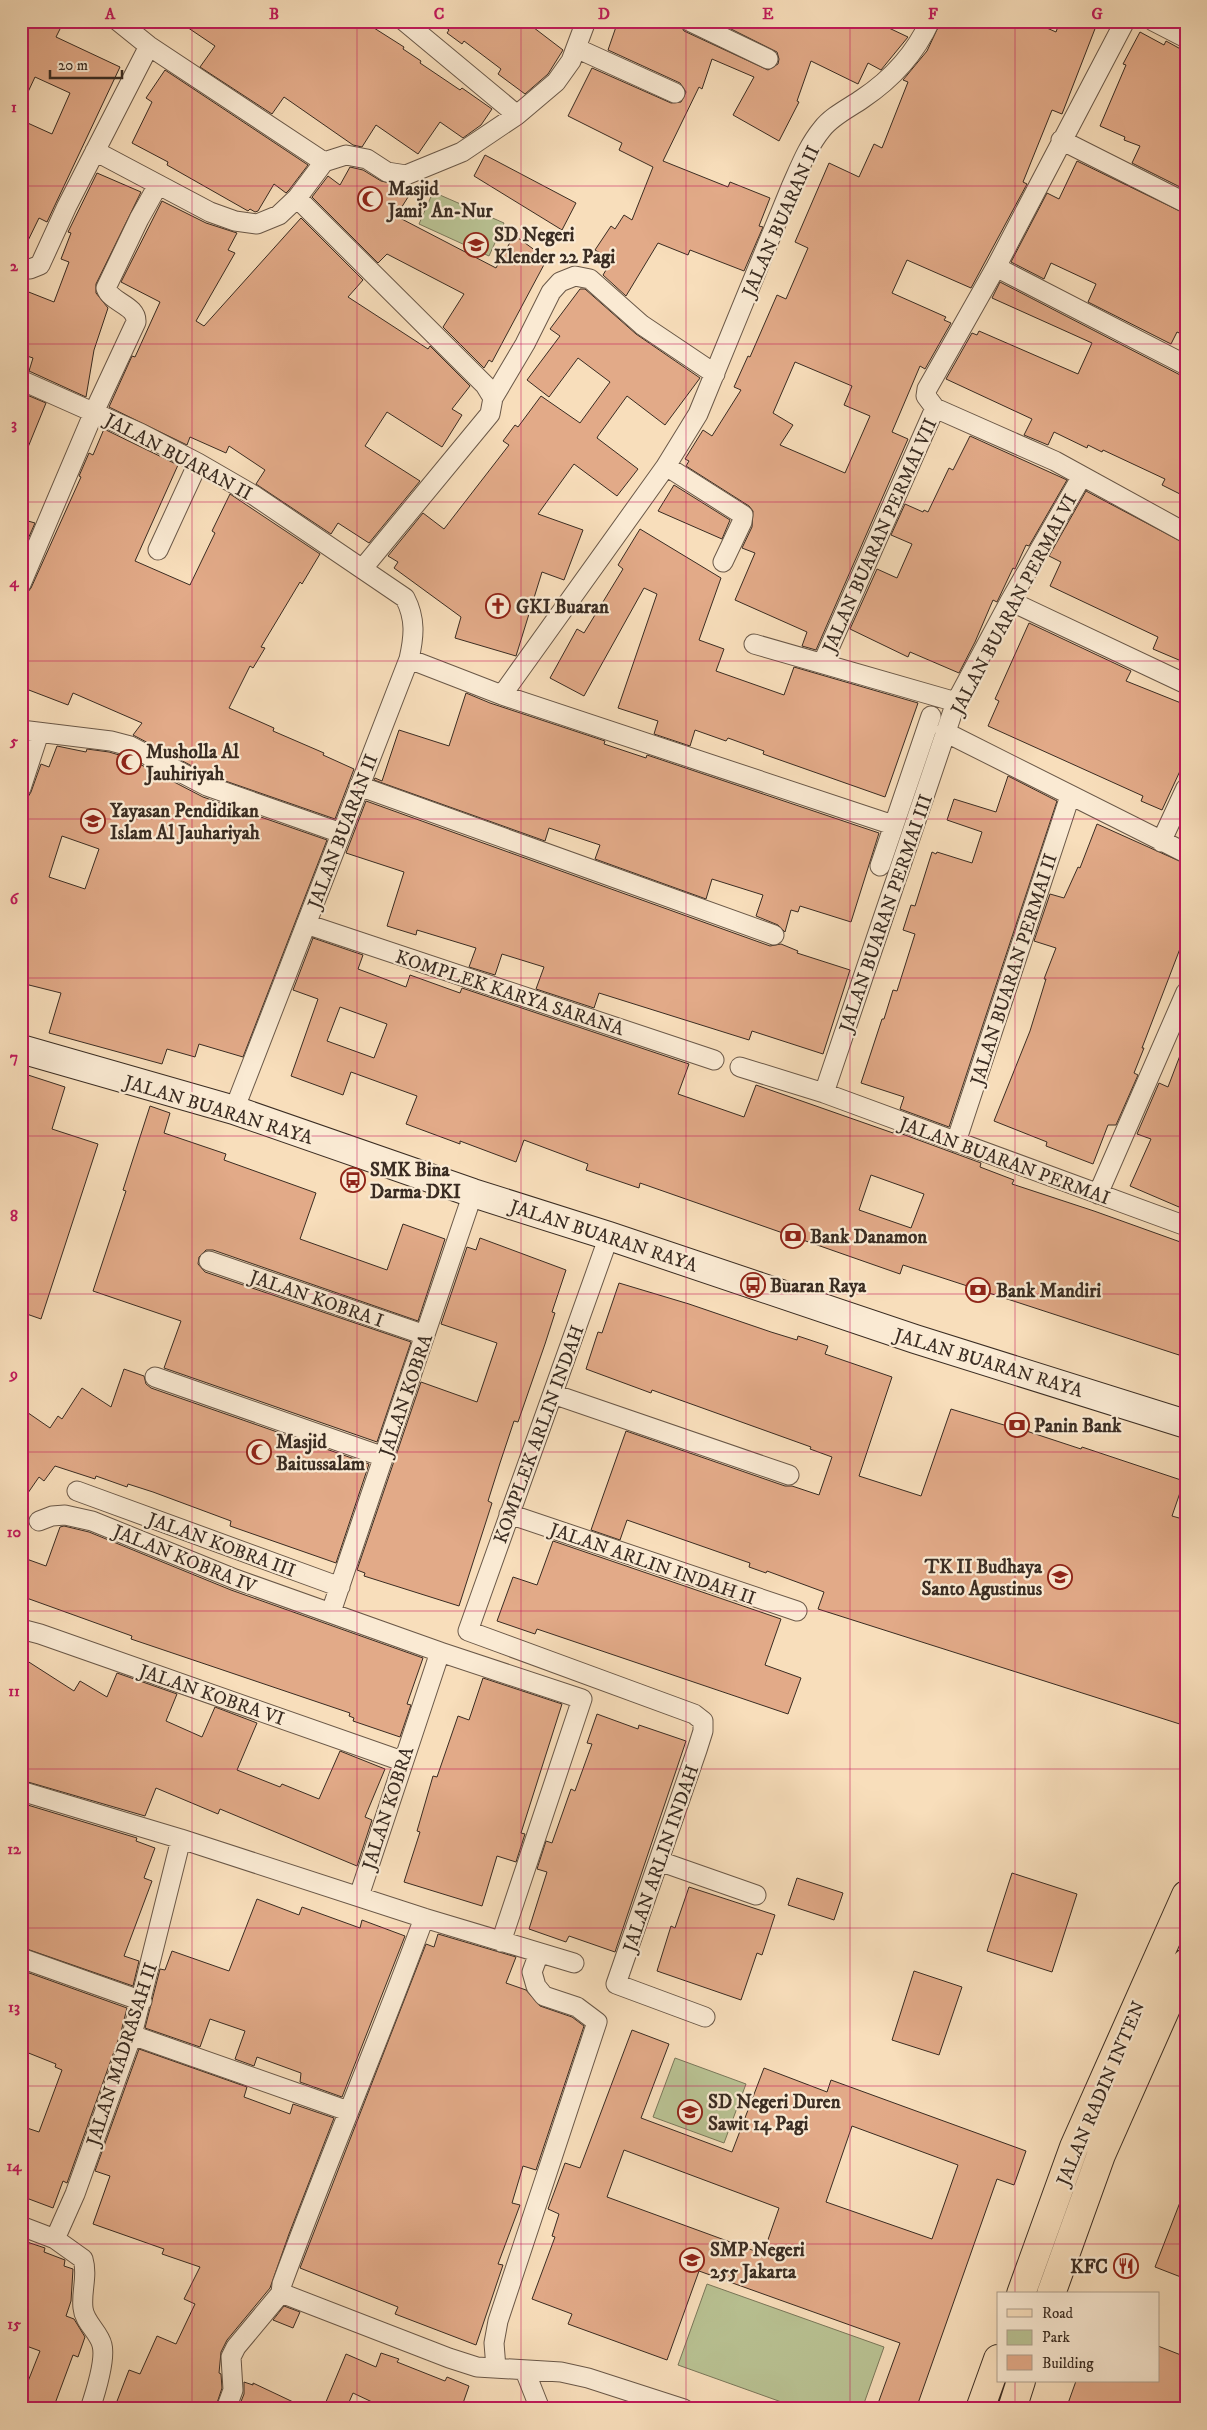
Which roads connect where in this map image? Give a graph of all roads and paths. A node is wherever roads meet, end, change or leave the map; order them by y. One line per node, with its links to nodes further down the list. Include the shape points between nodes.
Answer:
1 (404, 21): 13 (street)
2 (586, 21): 10 (street)
3 (689, 21): 11 (street)
4 (930, 21): 23 (street, JALAN BUARAN II, via 918,45 894,74 823,128 807,152)
5 (1125, 21): 14 (street, JALAN BUARAN PERMAI VII)
6 (1153, 21): 8 (street)
7 (123, 23): 9 (street)
8 (1186, 38)
9 (149, 46): 15 (street); 16 (street)
10 (576, 48): 12 (street); 13 (street, via 556,82)
11 (768, 58)
12 (676, 93)
13 (517, 115): 16 (street, via 462,152 406,175 387,172 367,159 346,155)
14 (1061, 140): 19 (street); 21 (street, JALAN BUARAN PERMAI VII)
15 (95, 151): 17 (street); 20 (street, via 40,265 30,269)
16 (324, 162): 18 (street)
17 (158, 185): 18 (street, via 210,212 234,221 257,224 279,215); 27 (street, via 107,284 108,293 132,311 136,322)
18 (297, 198): 25 (street, via 485,385)
19 (1186, 203)
20 (21, 267)
21 (996, 267): 22 (street); 26 (street, JALAN BUARAN PERMAI VII, via 959,330)
22 (1186, 364)
23 (715, 374): 25 (street, via 642,325 590,279 575,276 560,282 551,292); 29 (street, JALAN BUARAN II, via 698,414)
24 (23, 381): 27 (street, JALAN BUARAN II)
25 (493, 398): 34 (street, via 490,414)
26 (930, 402): 30 (street); 39 (street, JALAN BUARAN PERMAI VII)
27 (94, 412): 28 (street, JALAN BUARAN II); 35 (street)
28 (198, 463): 32 (street); 34 (street, JALAN BUARAN II, via 255,496)
29 (666, 466): 33 (street, via 743,515); 41 (street, JALAN BUARAN II)
30 (1082, 476): 31 (street); 36 (street, JALAN BUARAN PERMAI VI)
31 (1186, 533)
32 (158, 550)
33 (723, 562)
34 (363, 568): 38 (street, JALAN BUARAN II, via 405,598 410,607 415,628)
35 (21, 584)
36 (1010, 602): 40 (street); 42 (street, JALAN BUARAN PERMAI VI)
37 (754, 644): 39 (street)
38 (408, 659): 41 (street); 46 (street, JALAN BUARAN II)
39 (823, 662): 42 (street)
40 (1186, 684)
41 (502, 695): 50 (street)
42 (956, 702): 45 (street, JALAN BUARAN PERMAI VI)
43 (931, 716): 50 (street)
44 (30, 731): 47 (street); 51 (street, via 130,746 207,786)
45 (945, 732): 49 (street); 61 (street, JALAN BUARAN PERMAI III)
46 (359, 786): 51 (street, JALAN BUARAN II); 56 (street)
47 (21, 788)
48 (1186, 788): 52 (street)
49 (1070, 796): 52 (street); 63 (street, JALAN BUARAN PERMAI II)
50 (893, 825): 54 (street)
51 (341, 833): 55 (street, JALAN BUARAN II)
52 (1162, 842): 53 (street)
53 (1186, 853)
54 (880, 866)
55 (306, 924): 59 (street, KOMPLEK KARYA SARANA); 62 (street, JALAN BUARAN II)
56 (774, 935)
57 (1186, 992): 65 (street)
58 (21, 1049): 62 (street, JALAN BUARAN RAYA)
59 (714, 1060)
60 (740, 1067): 61 (street, JALAN BUARAN PERMAI)
61 (824, 1093): 63 (street, JALAN BUARAN PERMAI)
62 (234, 1110): 64 (street, JALAN BUARAN RAYA)
63 (956, 1142): 65 (street, JALAN BUARAN PERMAI)
64 (473, 1194): 67 (street, JALAN BUARAN RAYA); 69 (street, JALAN KOBRA)
65 (1098, 1194): 66 (street, JALAN BUARAN PERMAI)
66 (1186, 1226)
67 (609, 1236): 71 (street, KOMPLEK ARLIN INDAH); 72 (street, JALAN BUARAN RAYA, via 915,1339)
68 (209, 1261): 69 (street, JALAN KOBRA I)
69 (425, 1335): 73 (street, JALAN KOBRA)
70 (155, 1377): 73 (street)
71 (553, 1394): 74 (street); 76 (street, KOMPLEK ARLIN INDAH)
72 (1184, 1419)
73 (384, 1457): 78 (street, JALAN KOBRA)
74 (789, 1475)
75 (77, 1491): 78 (street, JALAN KOBRA III)
76 (509, 1514): 79 (street, JALAN ARLIN INDAH II); 83 (street, KOMPLEK ARLIN INDAH, via 468,1631 694,1714 703,1721)
77 (39, 1521): 80 (street, JALAN KOBRA IV, via 65,1515 92,1521 235,1579)
78 (340, 1587): 80 (street, JALAN KOBRA)
79 (797, 1611)
80 (331, 1612): 82 (street)
81 (21, 1629): 84 (street, JALAN KOBRA VI)
82 (440, 1652): 84 (street, JALAN KOBRA); 92 (street, via 582,1699)
83 (703, 1732): 87 (street, JALAN ARLIN INDAH)
84 (402, 1761): 88 (street, JALAN KOBRA)
85 (21, 1791): 86 (street)
86 (181, 1838): 88 (street); 97 (street, JALAN MADRASAH II)
87 (659, 1860): 89 (street); 98 (street, JALAN ARLIN INDAH, via 616,1984)
88 (359, 1896): 91 (street)
89 (756, 1896)
90 (1186, 1896): 103 (main road, JALAN RADIN INTEN, via 1074,2147)
91 (424, 1918): 92 (street); 100 (street, via 372,2058)
92 (501, 1942): 93 (street)
93 (539, 1953): 95 (street); 107 (street, via 532,1972 536,1986 544,1996 577,2007 597,2022 498,2320 494,2343)
94 (21, 1958): 97 (street)
95 (574, 1963)
96 (1186, 1963): 104 (main road, JALAN RADIN INTEN, via 1101,2155)
97 (142, 2001): 99 (street, JALAN MADRASAH II)
98 (705, 2017)
99 (132, 2035): 100 (street); 102 (street, JALAN MADRASAH II, via 75,2194)
100 (348, 2111): 105 (street)
101 (21, 2226): 102 (street)
102 (55, 2239): 110 (street, via 83,2258 86,2273 84,2315 102,2345 103,2358)
103 (1022, 2292)
104 (1052, 2292)
105 (281, 2293): 107 (street, via 449,2358 477,2367); 111 (street, via 231,2357 233,2390)
106 (997, 2362): 114 (main road)
107 (496, 2368): 108 (street)
108 (525, 2371): 112 (street); 113 (street, via 561,2372 588,2378)
109 (1021, 2382): 115 (main road)
110 (90, 2409)
111 (226, 2409)
112 (540, 2409)
113 (684, 2409)
114 (980, 2409)
115 (1012, 2409)

